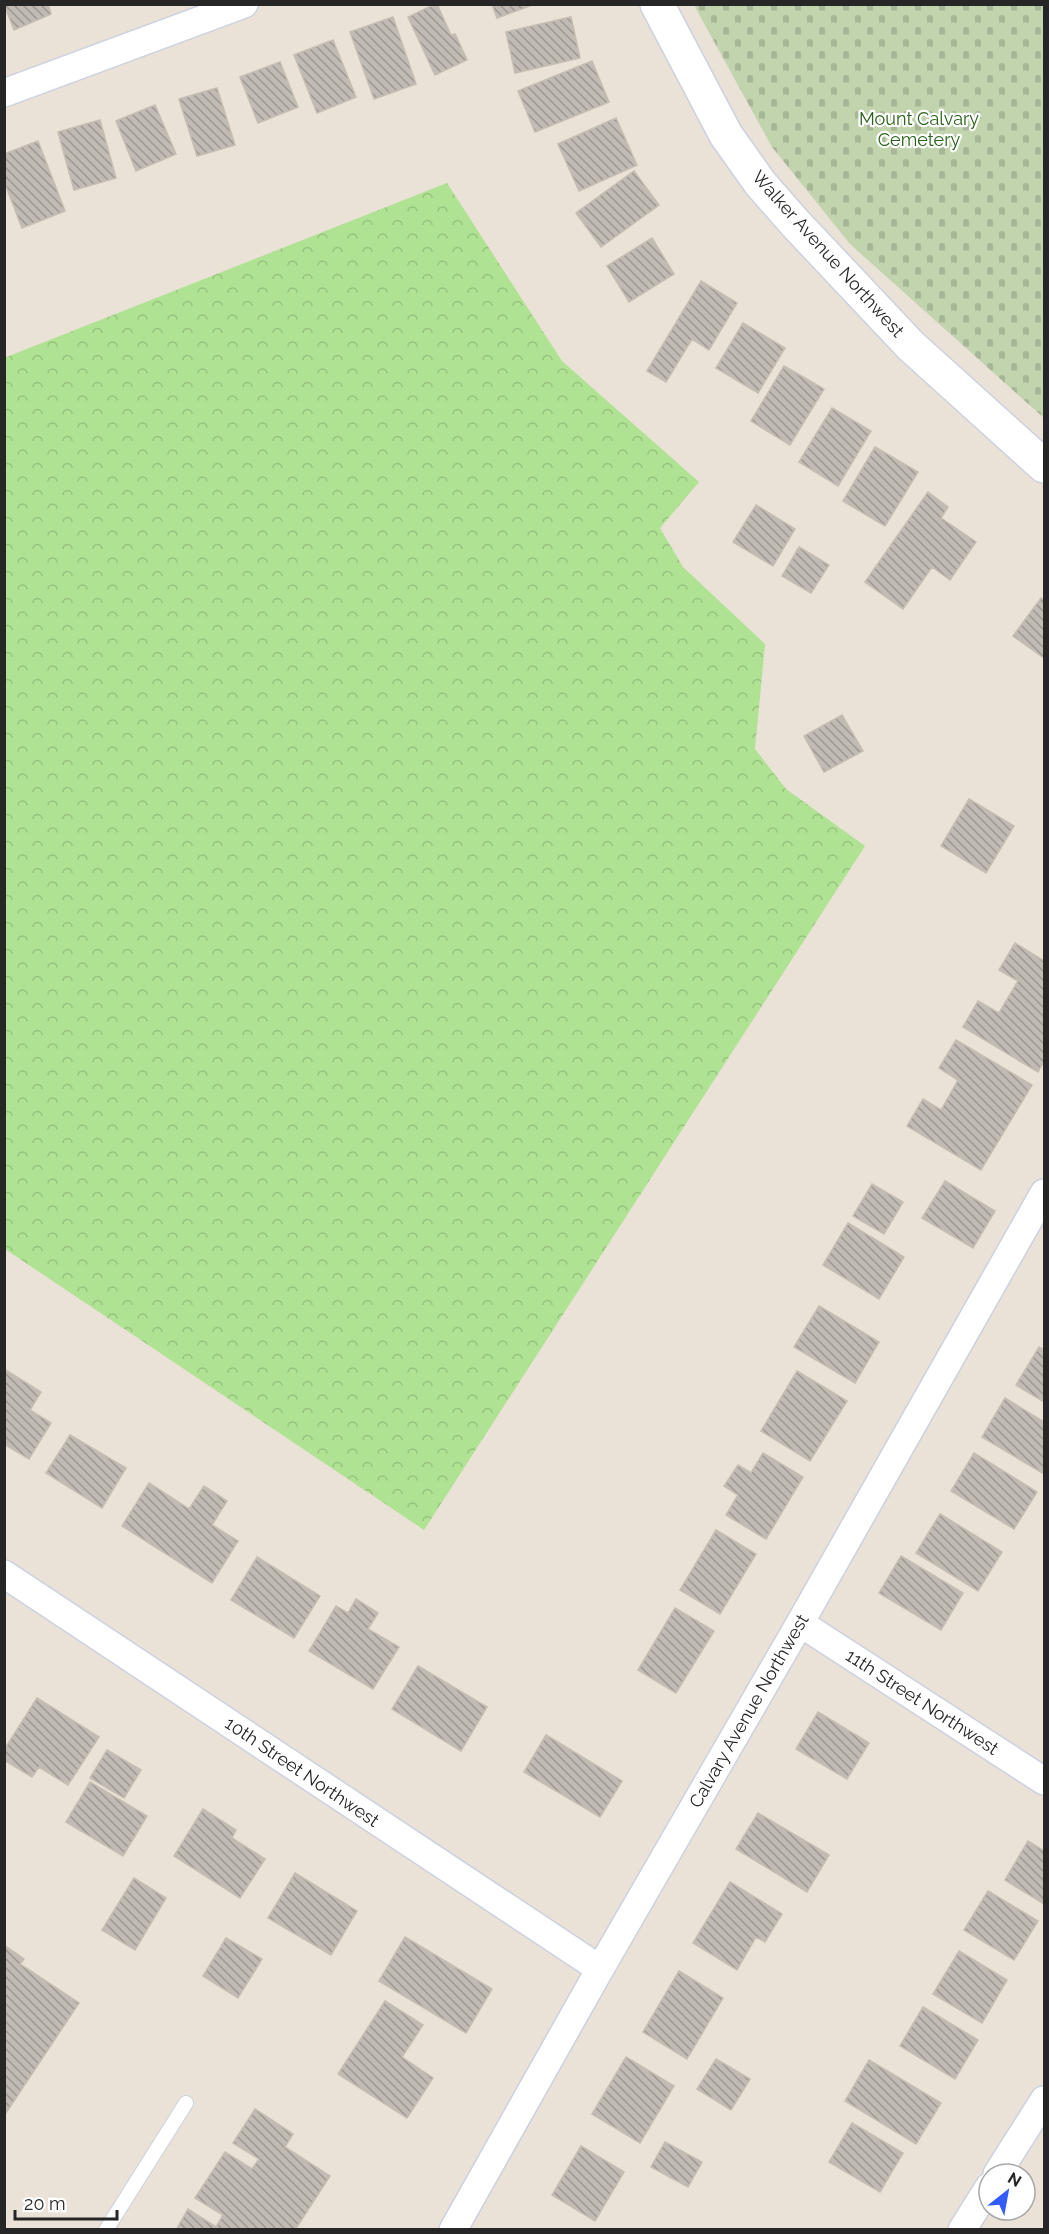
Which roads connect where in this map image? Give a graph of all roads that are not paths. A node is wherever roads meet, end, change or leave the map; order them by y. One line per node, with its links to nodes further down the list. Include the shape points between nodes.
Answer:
1 (244, 4): 3 (street)
2 (657, 4): 4 (main road, Walker Avenue Northwest, via 726,135 760,183 911,346)
3 (4, 93)
4 (1044, 466)
5 (1044, 1193): 7 (street, Calvary Avenue Northwest)
6 (4, 1574): 9 (street, 10th Street Northwest)
7 (800, 1623): 8 (street, 11th Street Northwest); 9 (street, Calvary Avenue Northwest)
8 (1044, 1781)
9 (600, 1969): 15 (street, Calvary Avenue Northwest)
10 (1044, 2100): 12 (street)
11 (186, 2103): 14 (lane)
12 (1005, 2162)
13 (977, 2206): 16 (street)
14 (106, 2229)
15 (453, 2229)
16 (962, 2229)

